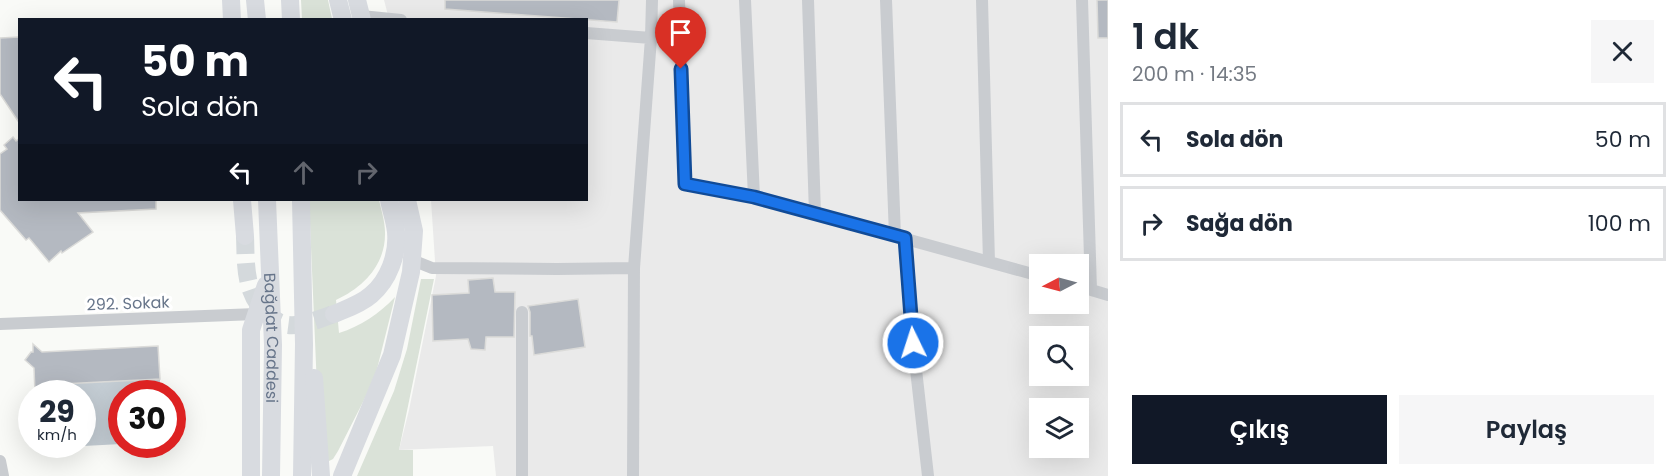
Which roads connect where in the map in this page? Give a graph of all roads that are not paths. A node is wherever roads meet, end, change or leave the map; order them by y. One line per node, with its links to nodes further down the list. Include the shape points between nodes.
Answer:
1 (231, 0): 13 (main road)
2 (255, 0): 14 (main road)
3 (290, 0): 15 (main road)
4 (338, 0): 16 (main road)
5 (652, 0): 19 (street)
6 (679, 0): 20 (street, via 685,184)
7 (745, 0): 20 (street)
8 (808, 0): 26 (street)
9 (886, 0): 28 (street)
10 (982, 0): 31 (street)
11 (1082, 0): 29 (street)
12 (360, 12): 17 (street)
13 (231, 18)
14 (257, 18)
15 (291, 18)
16 (342, 18)
17 (391, 18)
18 (588, 33): 19 (street)
19 (651, 38): 33 (street)
20 (754, 197): 26 (street)
21 (242, 201): 27 (main road)
22 (267, 201): 34 (main road, Bağdat Caddesi)
23 (301, 201): 32 (main road, Bağdat Caddesi)
24 (388, 201): 40 (main road, via 396,231 387,276 371,296)
25 (407, 201): 30 (main road, via 414,231)
26 (815, 214): 28 (street)
27 (245, 236)
28 (900, 237): 31 (street); 51 (street)
29 (1085, 254)
30 (412, 260): 33 (street, via 432,268); 48 (main road, via 392,355)
31 (989, 262): 35 (street)
32 (304, 268): 46 (main road, Bağdat Caddesi); 47 (main road)
33 (634, 268): 50 (street)
34 (271, 271): 39 (main road); 45 (main road, Bağdat Caddesi)
35 (1029, 273)
36 (1089, 289): 37 (street)
37 (1108, 295)
38 (522, 312): 49 (street)
39 (257, 314): 41 (street, 292. Sokak); 44 (main road, via 251,330)
40 (334, 314)
41 (0, 324)
42 (0, 461): 43 (street)
43 (3, 476)
44 (250, 476)
45 (271, 476)
46 (302, 476)
47 (321, 476)
48 (342, 476)
49 (522, 476)
50 (633, 476)
51 (928, 476)

